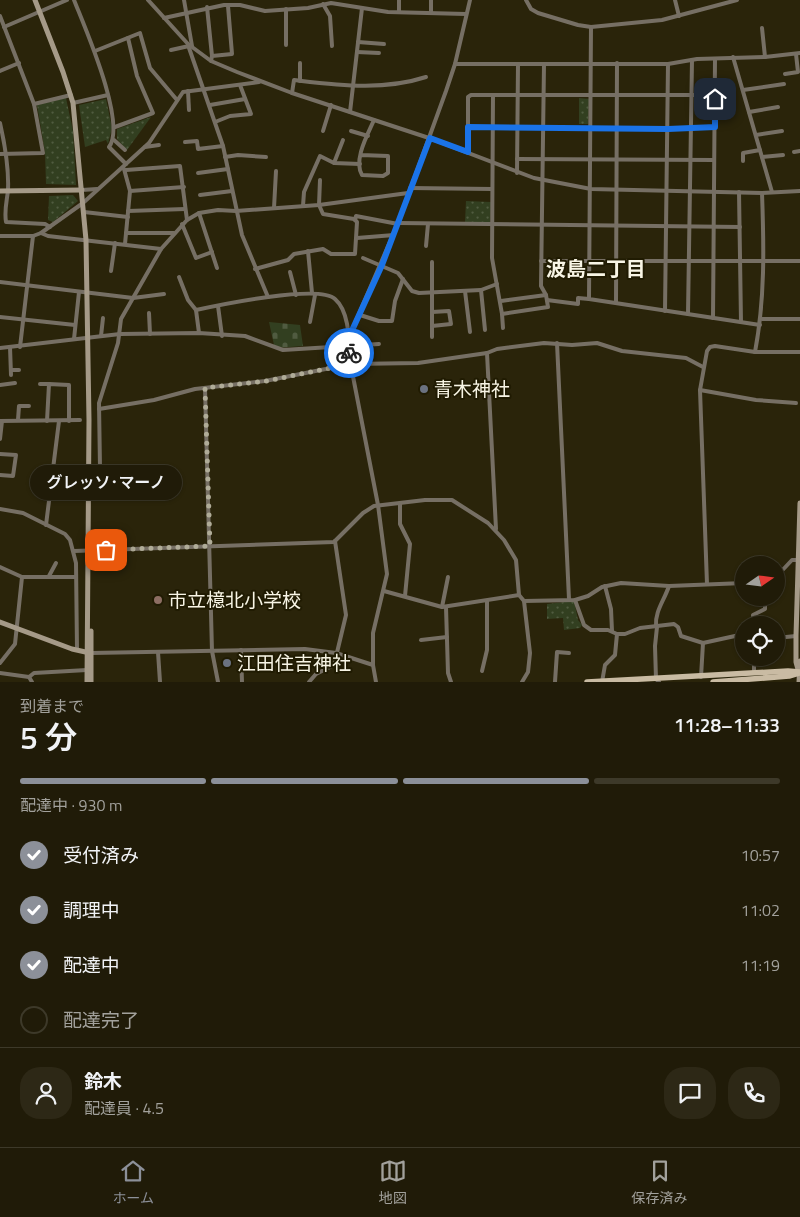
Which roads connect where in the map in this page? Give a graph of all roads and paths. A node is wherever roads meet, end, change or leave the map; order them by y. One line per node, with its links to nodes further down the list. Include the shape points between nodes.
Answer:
1 (35, 0): 22 (street)
2 (67, 0): 22 (street)
3 (74, 0): 39 (street)
4 (148, 0): 28 (street)
5 (184, 0): 24 (street)
6 (239, 0): 15 (street)
7 (313, 0): 17 (street)
8 (399, 0): 21 (street)
9 (431, 0): 23 (street)
10 (470, 0): 25 (street)
11 (526, 0): 30 (street, via 538,13)
12 (675, 0): 27 (street)
13 (737, 0): 27 (street)
14 (323, 4): 17 (street); 19 (street); 37 (street, via 330,16)
15 (240, 5): 16 (street); 20 (street, via 265,11)
16 (228, 6): 18 (street); 45 (street, via 232,54)
17 (312, 6): 20 (street)
18 (207, 7): 24 (street); 45 (street)
19 (362, 8): 21 (street); 33 (street)
20 (286, 9): 35 (street)
21 (399, 11): 23 (street)
22 (40, 12): 29 (street); 68 (street)
23 (432, 12): 25 (street)
24 (187, 14): 28 (street); 36 (street)
25 (466, 14): 52 (street)
26 (0, 16): 29 (street)
27 (679, 16): 30 (street)
28 (164, 18): 36 (street)
29 (4, 27): 48 (street)
30 (592, 27): 50 (street)
31 (762, 28): 44 (street)
32 (128, 38): 39 (street); 79 (street, via 140,32 150,68); 91 (street, via 137,76 153,113)
33 (358, 42): 34 (street); 40 (street)
34 (384, 44)
35 (286, 45)
36 (190, 46): 38 (street); 45 (street); 64 (street)
37 (332, 46)
38 (171, 50)
39 (94, 51): 69 (street)
40 (357, 52): 41 (street); 63 (street)
41 (379, 53)
42 (798, 54): 44 (street); 57 (street, via 798,72)
43 (733, 57): 44 (street); 46 (street); 65 (street)
44 (765, 57)
45 (212, 58): 60 (street)
46 (715, 59): 47 (street); 75 (street)
47 (692, 60): 55 (street); 74 (street)
48 (19, 63): 56 (street); 81 (street)
49 (300, 63): 59 (street)
50 (592, 63): 51 (street); 54 (street); 71 (street)
51 (618, 63): 55 (street); 72 (street)
52 (456, 64): 53 (street); 106 (street)
53 (518, 64): 54 (street); 77 (street)
54 (544, 64): 70 (street)
55 (668, 64): 73 (street)
56 (0, 71)
57 (785, 74)
58 (426, 77): 63 (street, via 407,83)
59 (300, 81): 63 (street); 67 (street, via 294,80)
60 (261, 82): 62 (street); 67 (street)
61 (784, 84): 65 (street)
62 (240, 85): 64 (street); 78 (street)
63 (353, 87): 86 (street)
64 (204, 90): 66 (street); 82 (street)
65 (743, 90): 87 (street)
66 (188, 91): 79 (street, via 183,92); 85 (street)
67 (292, 93): 83 (street)
68 (71, 95): 80 (street); 81 (street)
69 (108, 95): 80 (street); 91 (street)
70 (544, 95): 71 (street); 77 (street); 95 (street)
71 (592, 95): 72 (street); 97 (street)
72 (617, 95): 73 (street); 98 (street)
73 (668, 95): 74 (street); 100 (street)
74 (691, 95): 75 (street); 99 (street)
75 (715, 95): 96 (street)
76 (493, 96): 77 (street); 92 (street, via 471,95 468,98); 93 (street)
77 (518, 96): 94 (street)
78 (245, 99): 82 (street); 89 (street, via 251,114 230,116)
79 (178, 100): 112 (street)
80 (73, 103): 150 (street)
81 (34, 104): 119 (street, via 43,153)
82 (210, 105): 89 (street)
83 (330, 105): 86 (street); 101 (street)
84 (778, 107): 87 (street)
85 (189, 110)
86 (350, 112): 88 (street)
87 (749, 112): 104 (street)
88 (374, 120): 105 (street); 106 (street)
89 (215, 122): 111 (street)
90 (0, 123): 119 (street)
91 (114, 127): 107 (street)
92 (468, 127): 93 (street); 116 (street)
93 (492, 127): 94 (street); 132 (street)
94 (518, 127): 95 (street); 125 (street)
95 (544, 127): 97 (street); 126 (street)
96 (715, 127): 99 (street); 131 (street)
97 (591, 128): 98 (street); 127 (street)
98 (617, 128): 100 (street); 128 (street)
99 (691, 128): 100 (street); 130 (street)
100 (668, 129): 129 (street)
101 (323, 131)
102 (351, 131): 105 (street)
103 (782, 132): 104 (street)
104 (756, 135): 114 (street)
105 (368, 136): 121 (street)
106 (430, 138): 116 (street); 144 (street)
107 (114, 140): 113 (street); 136 (street, via 109,147)
108 (343, 140): 134 (street)
109 (185, 142): 111 (street, via 197,141 198,149)
110 (160, 145): 112 (street)
111 (223, 146): 122 (street)
112 (146, 147): 136 (street)
113 (125, 150)
114 (760, 150): 124 (street); 133 (street, via 743,153)
115 (800, 151): 117 (street)
116 (468, 152): 132 (street)
117 (794, 152)
118 (0, 154): 119 (street)
119 (7, 154): 149 (street)
120 (783, 154): 124 (street)
121 (361, 155): 135 (street); 135 (street, via 388,156 388,173 383,176 362,175)
122 (225, 157): 123 (street); 137 (street)
123 (266, 157)
124 (762, 157): 159 (street)
125 (517, 159): 126 (street); 140 (street)
126 (544, 159): 127 (street); 142 (street)
127 (591, 159): 128 (street); 147 (street)
128 (617, 160): 129 (street); 148 (street)
129 (667, 160): 130 (street); 151 (street)
130 (691, 160): 131 (street); 152 (street)
131 (714, 160): 153 (street)
132 (491, 161): 140 (street); 146 (street)
133 (743, 161)
134 (334, 163): 135 (street); 165 (street, via 320,156 304,192)
135 (360, 164)
136 (125, 167): 143 (street, via 180,166); 145 (street); 156 (street)
137 (228, 169): 138 (street); 157 (street)
138 (198, 172)
139 (276, 172): 166 (street)
140 (517, 174): 142 (street)
141 (320, 180): 164 (street)
142 (543, 180): 147 (street); 179 (street)
143 (184, 187): 156 (street); 167 (street)
144 (410, 188): 146 (street); 160 (street)
145 (97, 189): 150 (street); 163 (street)
146 (492, 189): 178 (street)
147 (591, 189): 148 (street); 180 (street)
148 (616, 189): 151 (street); 181 (street)
149 (8, 190): 150 (street); 155 (street); 186 (street, via 4,210 6,222)
150 (82, 190): 163 (street)
151 (667, 190): 152 (street); 182 (street)
152 (691, 190): 153 (street); 183 (street)
153 (714, 190): 158 (street); 184 (street)
154 (800, 190): 159 (street)
155 (0, 191)
156 (130, 191): 168 (street)
157 (232, 191): 162 (street); 169 (street)
158 (740, 192): 161 (street); 185 (street)
159 (772, 192): 161 (street)
160 (408, 193): 164 (street); 176 (street)
161 (762, 193): 204 (street)
162 (200, 195)
163 (83, 203): 170 (street); 186 (street)
164 (319, 205): 165 (street); 174 (street, via 323,214)
165 (303, 206): 166 (street)
166 (274, 208): 169 (street)
167 (185, 209): 168 (street); 173 (street)
168 (128, 211): 172 (street)
169 (236, 211): 171 (street); 214 (street)
170 (84, 212): 172 (street); 194 (street)
171 (199, 213): 173 (street); 199 (street)
172 (128, 216): 189 (street)
173 (187, 220): 175 (street)
174 (355, 220): 176 (street, via 356,216); 193 (street)
175 (182, 224): 187 (street); 199 (street, via 196,258)
176 (398, 224): 177 (street); 190 (street)
177 (428, 224): 178 (street); 197 (street)
178 (492, 225): 179 (street); 220 (street, via 492,258)
179 (542, 225): 180 (street); 202 (street)
180 (590, 226): 181 (street); 205 (street)
181 (616, 226): 182 (street); 206 (street)
182 (666, 226): 183 (street); 207 (street)
183 (691, 226): 184 (street); 211 (street)
184 (714, 226): 185 (street); 208 (street)
185 (740, 226): 203 (street)
186 (50, 227): 188 (street)
187 (174, 232): 189 (street); 198 (street)
188 (41, 233): 192 (street); 194 (street)
189 (126, 233): 196 (street)
190 (394, 235): 193 (street); 212 (street)
191 (0, 236): 192 (street)
192 (33, 236): 221 (street)
193 (356, 238): 200 (street, via 355,254 331,254 323,249)
194 (86, 240): 195 (street); 226 (street)
195 (115, 243): 196 (street); 215 (street)
196 (125, 244): 198 (street)
197 (426, 246)
198 (161, 249): 232 (street)
199 (212, 252): 213 (street)
200 (308, 252): 214 (street); 228 (street)
201 (363, 258): 212 (street)
202 (541, 260): 205 (street); 230 (street, via 541,286)
203 (740, 260): 204 (street); 208 (street); 252 (street)
204 (764, 260): 209 (street); 249 (street)
205 (590, 261): 206 (street); 233 (street)
206 (616, 261): 207 (street); 236 (street)
207 (666, 261): 211 (street); 239 (street)
208 (714, 261): 211 (street); 247 (street)
209 (800, 261)
210 (432, 262): 225 (street)
211 (690, 262): 243 (street)
212 (382, 265): 218 (street); 244 (street)
213 (217, 268)
214 (256, 269): 231 (street)
215 (111, 271)
216 (290, 272): 229 (street)
217 (179, 276): 238 (street, via 188,300)
218 (404, 280): 225 (street, via 412,291); 244 (street, via 395,301 392,321)
219 (0, 282): 221 (street)
220 (497, 284): 222 (street); 235 (street)
221 (28, 285): 224 (street); 248 (street)
222 (481, 290): 223 (street); 257 (street)
223 (465, 291): 225 (street); 258 (street)
224 (79, 292): 226 (street); 253 (street)
225 (432, 292): 240 (street)
226 (88, 293): 232 (street); 266 (street)
227 (164, 294): 232 (street)
228 (314, 294): 229 (street); 251 (street); 264 (street, via 325,294 335,299)
229 (296, 295): 231 (street)
230 (546, 295): 234 (street); 235 (street)
231 (268, 297): 237 (street)
232 (133, 298): 260 (street, via 121,319)
233 (589, 299): 234 (street, via 578,298 578,304); 236 (street)
234 (547, 300): 242 (street, via 548,307)
235 (501, 301): 242 (street)
236 (616, 302): 239 (street)
237 (218, 306): 238 (street); 263 (street)
238 (196, 310): 259 (street)
239 (665, 311): 243 (street)
240 (432, 312): 255 (street); 255 (street, via 449,311 451,324)
241 (150, 313): 261 (street)
242 (502, 314): 256 (street)
243 (688, 314): 247 (street)
244 (360, 316): 264 (street)
245 (0, 317): 248 (street)
246 (103, 318): 262 (street)
247 (713, 318): 252 (street)
248 (24, 319): 253 (street); 271 (street)
249 (762, 319): 250 (street); 254 (street)
250 (800, 319)
251 (310, 322)
252 (740, 322): 254 (street)
253 (75, 325): 267 (street)
254 (760, 325): 275 (street)
255 (432, 326): 265 (street)
256 (503, 328)
257 (485, 330)
258 (470, 332)
259 (199, 333): 261 (street); 263 (street)
260 (120, 334): 261 (street); 262 (street); 288 (street)
261 (150, 334)
262 (101, 336): 266 (street)
263 (222, 336): 270 (street, via 252,338 283,350)
264 (349, 337): 270 (street)
265 (432, 337)
266 (88, 338): 267 (street); 298 (street)
267 (74, 339): 271 (street)
268 (557, 343): 274 (street); 278 (street, via 597,343 622,351 686,358); 325 (street)
269 (379, 344): 270 (street)
270 (349, 345): 277 (street)
271 (20, 346): 272 (street)
272 (10, 347): 273 (street); 279 (street, via 11,372)
273 (0, 348)
274 (487, 352): 277 (street, via 416,364); 305 (street)
275 (755, 352): 276 (street); 278 (street, via 710,347)
276 (800, 352)
277 (351, 364): 284 (street, via 266,381); 302 (street)
278 (703, 367): 285 (street)
279 (19, 370)
280 (15, 383): 283 (street)
281 (40, 384): 282 (street)
282 (49, 384): 290 (street); 294 (street, via 69,385)
283 (0, 385)
284 (205, 388): 288 (street); 307 (street)
285 (700, 390): 286 (street); 319 (street)
286 (796, 403)
287 (29, 406): 289 (street, via 19,406)
288 (99, 409): 298 (street, via 100,468 98,472)
289 (18, 420): 290 (street); 292 (street)
290 (47, 420): 293 (street)
291 (80, 420): 294 (street)
292 (1, 421): 295 (street)
293 (59, 421): 294 (street); 297 (street)
294 (69, 421)
295 (0, 439)
296 (0, 454): 299 (street, via 16,456 13,476)
297 (53, 469): 298 (street); 304 (street)
298 (88, 473): 309 (street)
299 (0, 475)
300 (800, 503): 310 (street)
301 (400, 504): 302 (street); 305 (street, via 452,500); 324 (street, via 400,524 410,544)
302 (378, 505): 306 (street, via 363,514); 322 (street, via 387,574)
303 (0, 509): 304 (street, via 23,512)
304 (46, 525): 308 (street, via 69,538)
305 (496, 529): 323 (street, via 516,560)
306 (335, 541): 307 (street); 348 (street, via 346,615)
307 (210, 546): 309 (street); 345 (street)
308 (74, 551): 309 (street); 316 (street)
309 (88, 551): 346 (street)
310 (799, 560): 313 (street, via 792,560); 338 (street)
311 (56, 563): 314 (street)
312 (0, 566): 315 (street)
313 (785, 567)
314 (49, 576): 315 (street); 316 (street)
315 (22, 577): 334 (street)
316 (75, 577): 343 (street)
317 (448, 577): 330 (street)
318 (735, 583): 319 (street)
319 (707, 584): 321 (street)
320 (605, 586): 321 (street, via 638,583); 326 (street); 335 (street)
321 (669, 586): 333 (street, via 664,603 655,614)
322 (384, 591): 324 (street); 352 (street, via 373,633)
323 (519, 595): 327 (street); 328 (street)
324 (405, 596): 330 (street)
325 (569, 599): 326 (street); 328 (street)
326 (575, 600): 335 (street, via 586,627)
327 (487, 601): 330 (street); 355 (street, via 487,650)
328 (524, 601): 372 (street, via 530,653 528,672)
329 (765, 606): 331 (street)
330 (444, 607): 339 (street)
331 (753, 616)
332 (0, 622): 334 (street)
333 (657, 626): 336 (street); 342 (street, via 674,624 681,636); 361 (street)
334 (18, 629): 343 (street); 351 (street, via 15,644)
335 (612, 630): 336 (street)
336 (617, 634): 375 (street, via 615,655 605,665)
337 (735, 636): 342 (street)
338 (796, 636): 340 (street); 356 (street)
339 (447, 637): 341 (street); 371 (street)
340 (785, 637)
341 (421, 640)
342 (703, 643): 360 (street)
343 (77, 650): 346 (street)
344 (241, 650): 345 (street); 348 (street, via 305,649); 368 (street)
345 (212, 651): 347 (street); 367 (street)
346 (89, 652): 347 (street); 354 (street); 365 (street)
347 (158, 652): 366 (street)
348 (336, 653): 352 (street); 369 (street, via 334,665 316,674)
349 (569, 653): 373 (street, via 557,652)
350 (800, 661): 356 (street)
351 (0, 663)
352 (373, 665): 370 (street)
353 (754, 666): 358 (street)
354 (87, 670): 359 (street, via 34,673); 364 (street)
355 (482, 671)
356 (799, 672): 358 (main road); 362 (main road, via 789,676); 377 (street)
357 (0, 673): 359 (street)
358 (754, 673): 360 (main road)
359 (29, 677): 363 (street)
360 (701, 677): 361 (main road)
361 (658, 681): 375 (main road)
362 (733, 681): 376 (main road)
363 (32, 682)
364 (87, 682)
365 (91, 682)
366 (160, 682)
367 (218, 682)
368 (242, 682)
369 (309, 682)
370 (376, 682)
371 (451, 682)
372 (522, 682)
373 (555, 682)
374 (587, 682): 375 (main road)
375 (602, 682)
376 (713, 682)
377 (799, 682)

